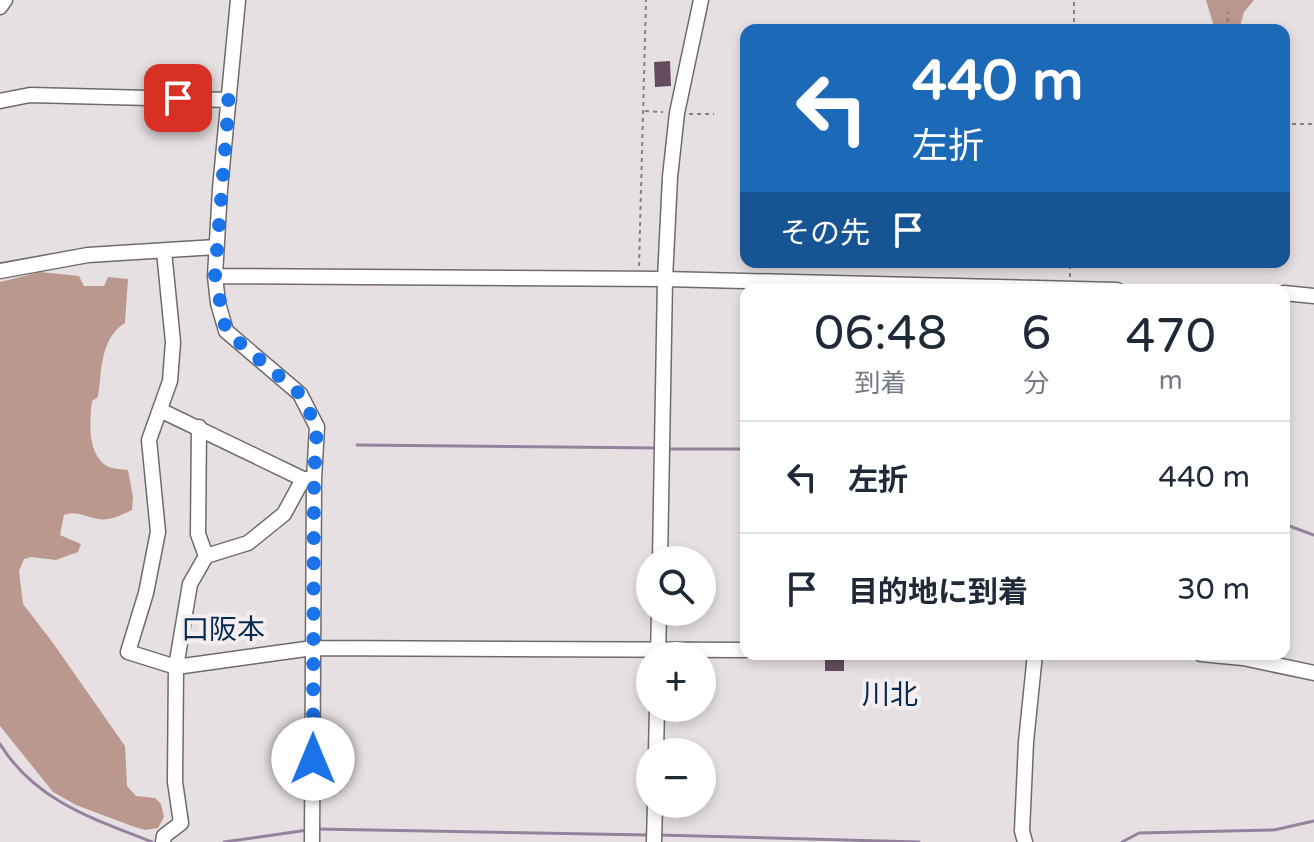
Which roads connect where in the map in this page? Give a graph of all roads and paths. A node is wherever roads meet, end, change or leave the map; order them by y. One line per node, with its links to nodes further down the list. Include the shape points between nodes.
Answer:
1 (5, 0): 6 (street)
2 (238, 0): 10 (street)
3 (646, 0): 18 (path)
4 (701, 0): 19 (street, via 677,113)
5 (1074, 0): 8 (path)
6 (0, 7)
7 (1228, 12): 9 (path)
8 (1074, 24)
9 (1227, 24)
10 (229, 100): 11 (street, via 30,95); 14 (street)
11 (0, 101)
12 (1290, 124): 13 (path)
13 (1314, 124)
14 (216, 247): 15 (street); 17 (street)
15 (164, 251): 16 (street, via 88,255); 23 (street, via 173,342)
16 (0, 271)
17 (215, 276): 18 (street); 25 (street, via 226,331 300,394 317,427)
18 (639, 279): 19 (street)
19 (665, 279): 20 (street); 26 (street)
20 (867, 284)
21 (1290, 294): 22 (street)
22 (1314, 296)
23 (162, 411): 24 (street); 34 (street, via 149,440 158,532 128,652)
24 (199, 427): 25 (street); 27 (street, via 198,534)
25 (308, 479): 27 (street, via 284,514 248,543); 28 (street)
26 (660, 546)
27 (206, 556): 34 (street, via 190,584)
28 (313, 648): 31 (street); 34 (street); 38 (street)
29 (740, 650): 30 (street)
30 (716, 651)
31 (636, 653)
32 (1034, 660): 40 (street, via 1025,757)
33 (1252, 660): 35 (street)
34 (176, 667): 37 (street, via 175,782 181,823)
35 (1314, 673)
36 (655, 818): 39 (street)
37 (163, 842)
38 (312, 842)
39 (654, 842)
40 (1025, 842)

